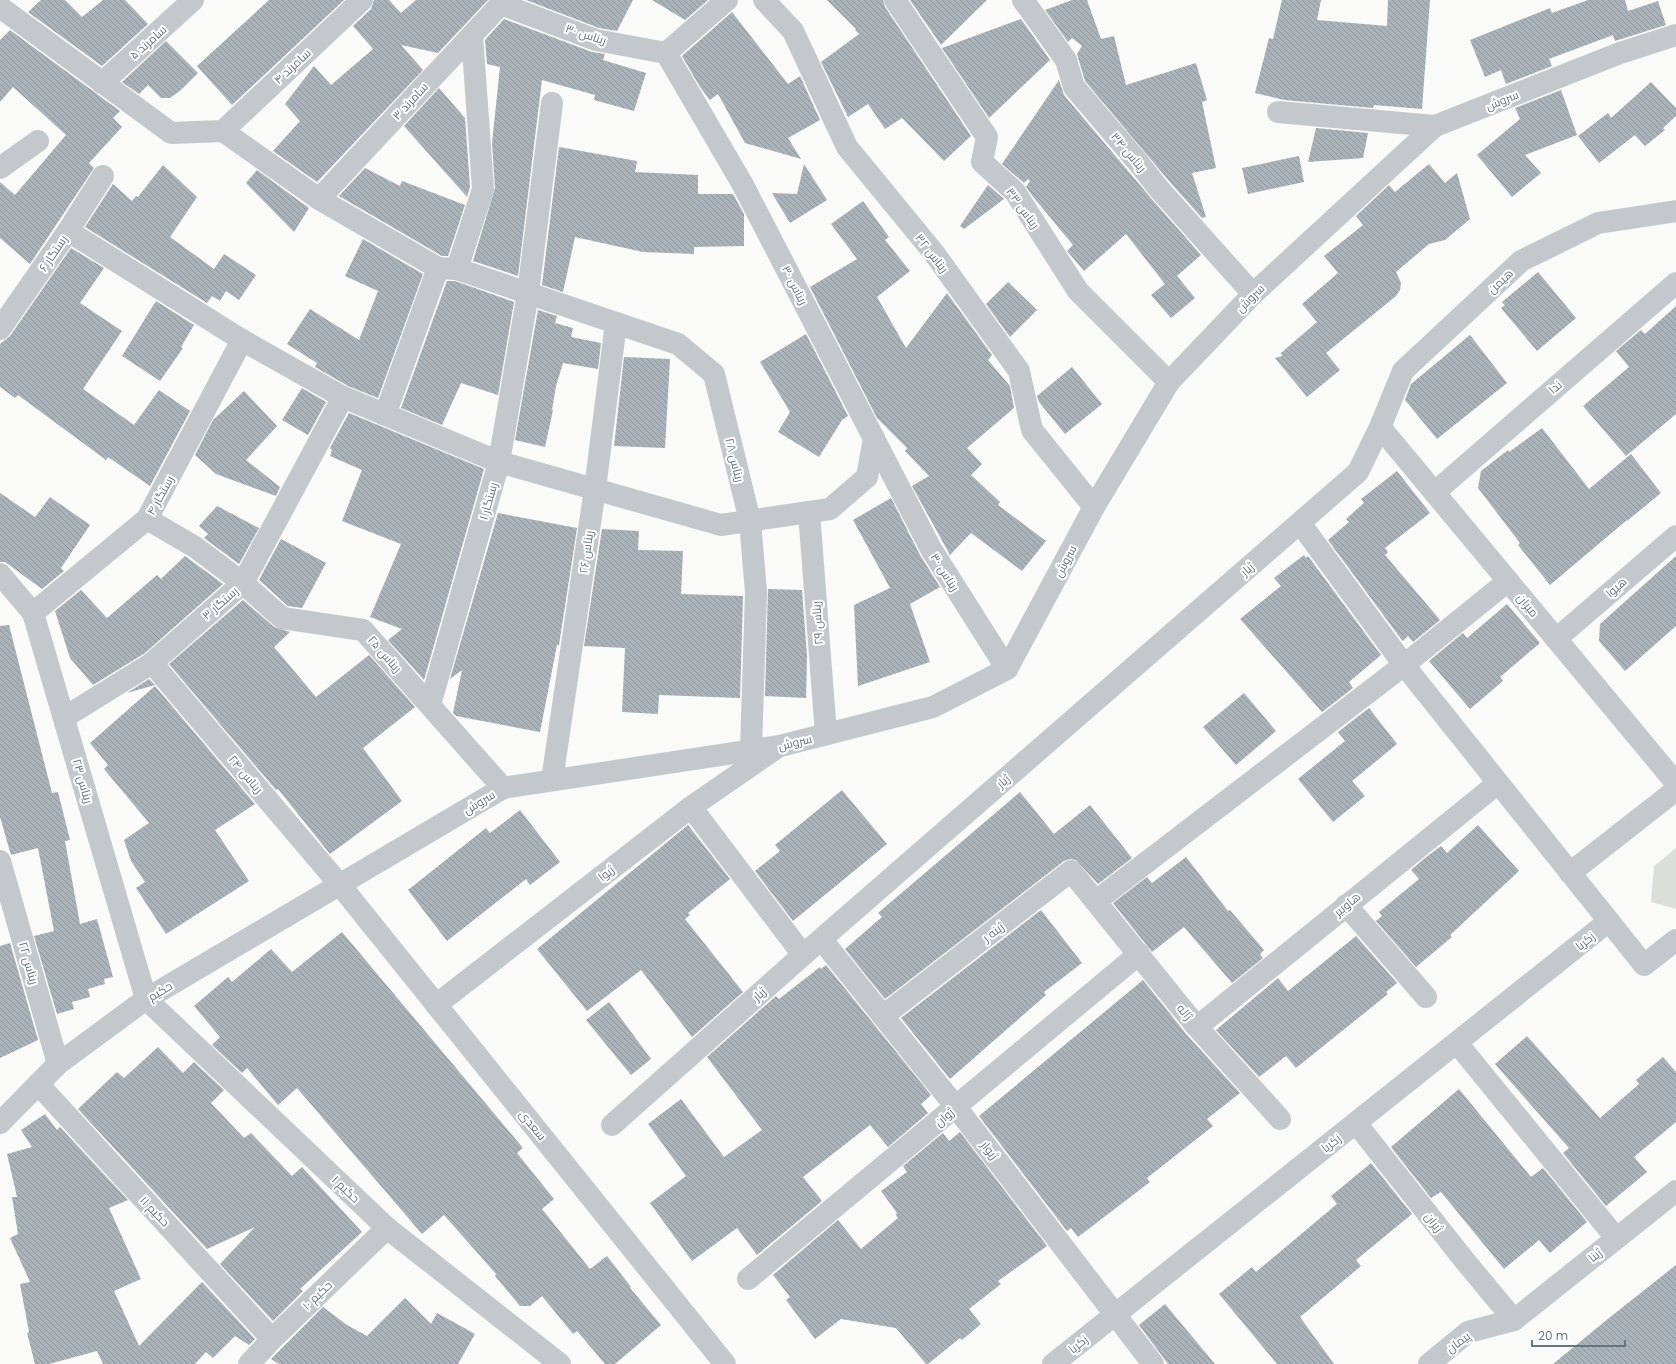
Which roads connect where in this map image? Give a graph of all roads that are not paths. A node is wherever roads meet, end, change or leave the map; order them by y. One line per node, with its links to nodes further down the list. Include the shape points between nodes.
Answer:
1 (193, 0): 12 (street, سامرند ۵)
2 (362, 0): 16 (street, سامرند ۴)
3 (727, 0): 11 (street)
4 (764, 0): 38 (street, ریناس ۳۲, via 793,31 847,147 934,253 1019,371 1032,430)
5 (895, 0): 30 (street, ریناس ۳۳, via 986,137 982,162 1015,192 1078,291)
6 (1023, 0): 26 (street, ریناس ۳۴, via 1066,60 1074,87 1159,189)
7 (501, 4): 9 (street, سامرند ۳); 11 (street, ریناس ۳۰, via 596,40)
8 (0, 7): 12 (street)
9 (472, 35): 20 (street, سامرند ۳); 23 (street, via 483,189)
10 (1676, 36): 15 (street, سروش, via 1620,53)
11 (666, 53): 34 (street, ریناس ۳۰, via 743,185)
12 (102, 83): 16 (street, via 171,133)
13 (552, 103): 25 (street, رستگار ۱)
14 (1278, 112): 15 (street)
15 (1436, 126): 26 (street, سروش)
16 (223, 131): 20 (street, ریناس ۲۸)
17 (38, 141): 18 (street)
18 (0, 168)
19 (103, 176): 22 (street, رستگار ۶)
20 (319, 199): 23 (street, ریناس ۲۸)
21 (1676, 211): 33 (street, هیمن, via 1598,223 1521,261 1403,371)
22 (68, 231): 28 (street, رستگار ۶); 29 (street)
23 (447, 268): 25 (street, ریناس ۲۸); 32 (street)
24 (1676, 282): 37 (street, ندا)
25 (528, 293): 27 (street, ریناس ۲۸); 35 (street, رستگار ۱)
26 (1253, 294): 30 (street, سروش)
27 (616, 323): 36 (street, ریناس ۲۶); 41 (street, ریناس ۲۸, via 678,344 714,374)
28 (0, 329)
29 (242, 340): 31 (street); 40 (street, رستگار ۴)
30 (1169, 382): 38 (street, سروش)
31 (343, 397): 32 (street); 46 (street, رستگار ۳)
32 (385, 415): 35 (street)
33 (1380, 427): 37 (street, میران); 42 (street, ژیار, via 1358,472)
34 (874, 438): 39 (street, via 867,477 830,508); 51 (street, ریناس ۳۰, via 931,549)
35 (499, 462): 36 (street); 52 (street, رستگار ۱)
36 (595, 489): 41 (street, via 720,525); 57 (street, ریناس ۲۶)
37 (1435, 492): 45 (street, میران)
38 (1094, 507): 51 (street, سروش)
39 (809, 512): 41 (street); 54 (street, ریناس ۲۹)
40 (147, 519): 46 (street, ریناس ۲۵, via 195,547); 47 (street, رستگار ۴)
41 (750, 521): 56 (street, ریناس ۲۸, via 756,592)
42 (1300, 523): 50 (street); 69 (street, ژیار)
43 (1676, 536): 48 (street, هیوا)
44 (0, 574): 47 (street, ریناس ۲۳)
45 (1508, 581): 48 (street, میران); 50 (street)
46 (244, 583): 49 (street, رستگار ۳); 52 (street, ریناس ۲۵, via 282,618 363,630)
47 (33, 613): 53 (street, ریناس ۲۳)
48 (1556, 639): 59 (street, میران)
49 (152, 663): 53 (street, رستگار ۳); 65 (street, ریناس ۲۴)
50 (1404, 665): 58 (street); 66 (street)
51 (1007, 669): 54 (street, سروش, via 933,707)
52 (430, 705): 60 (street, ریناس ۲۵)
53 (65, 717): 74 (street, ریناس ۲۳)
54 (826, 734): 55 (street, سروش)
55 (780, 746): 56 (street, سروش); 62 (street, ژیوا)
56 (751, 750): 57 (street, سروش)
57 (552, 780): 60 (street, سروش)
58 (1498, 783): 64 (street); 67 (street, هاوبیر)
59 (1676, 783)
60 (503, 788): 65 (street, سروش)
61 (1676, 790): 64 (street)
62 (691, 807): 72 (street); 75 (street, ژیوا)
63 (0, 861): 79 (street, ریناس ۲۲)
64 (1570, 873): 68 (street)
65 (340, 886): 74 (street, حکیم); 75 (street, سعدی)
66 (1096, 901): 71 (street, ژاله); 76 (street, ژینه ر, via 1071,871)
67 (1346, 905): 73 (street); 77 (street, هاوبیر)
68 (1609, 921): 70 (street, via 1644,966); 78 (street, زکریا)
69 (822, 940): 72 (street, ژیار); 76 (street, ژیوار)
70 (1676, 940)
71 (1139, 954): 77 (street, ژاله); 81 (street, ژوان)
72 (803, 955): 85 (street, ژیار)
73 (1426, 997)
74 (146, 999): 79 (street, حکیم); 87 (street, حکیم ۱)
75 (436, 1005): 95 (street, سعدی)
76 (883, 1016): 81 (street, ژیوار)
77 (1198, 1027): 82 (street, ژاله)
78 (1457, 1043): 84 (street, زکریا); 88 (street)
79 (58, 1064): 80 (street, حکیم)
80 (38, 1084): 83 (street, حکیم); 92 (street, حکیم ۱۱)
81 (956, 1106): 89 (street, ژوان); 90 (street, ژیوار)
82 (1280, 1118)
83 (0, 1123)
84 (1356, 1123): 90 (street, زکریا); 91 (street, ژیران)
85 (612, 1125)
86 (1676, 1191): 88 (street, ژینا)
87 (387, 1228): 92 (street, حکیم ۱۰); 94 (street, حکیم ۱)
88 (1616, 1238): 91 (street, ژینا)
89 (748, 1279)
90 (1116, 1314): 96 (street, زکریا); 97 (street, ژیوار)
91 (1514, 1320): 98 (street, پیمان, via 1468,1332)
92 (272, 1339): 93 (street, حکیم ۱۰)
93 (249, 1364)
94 (560, 1364)
95 (725, 1364)
96 (1053, 1364)
97 (1154, 1364)
98 (1429, 1364)

